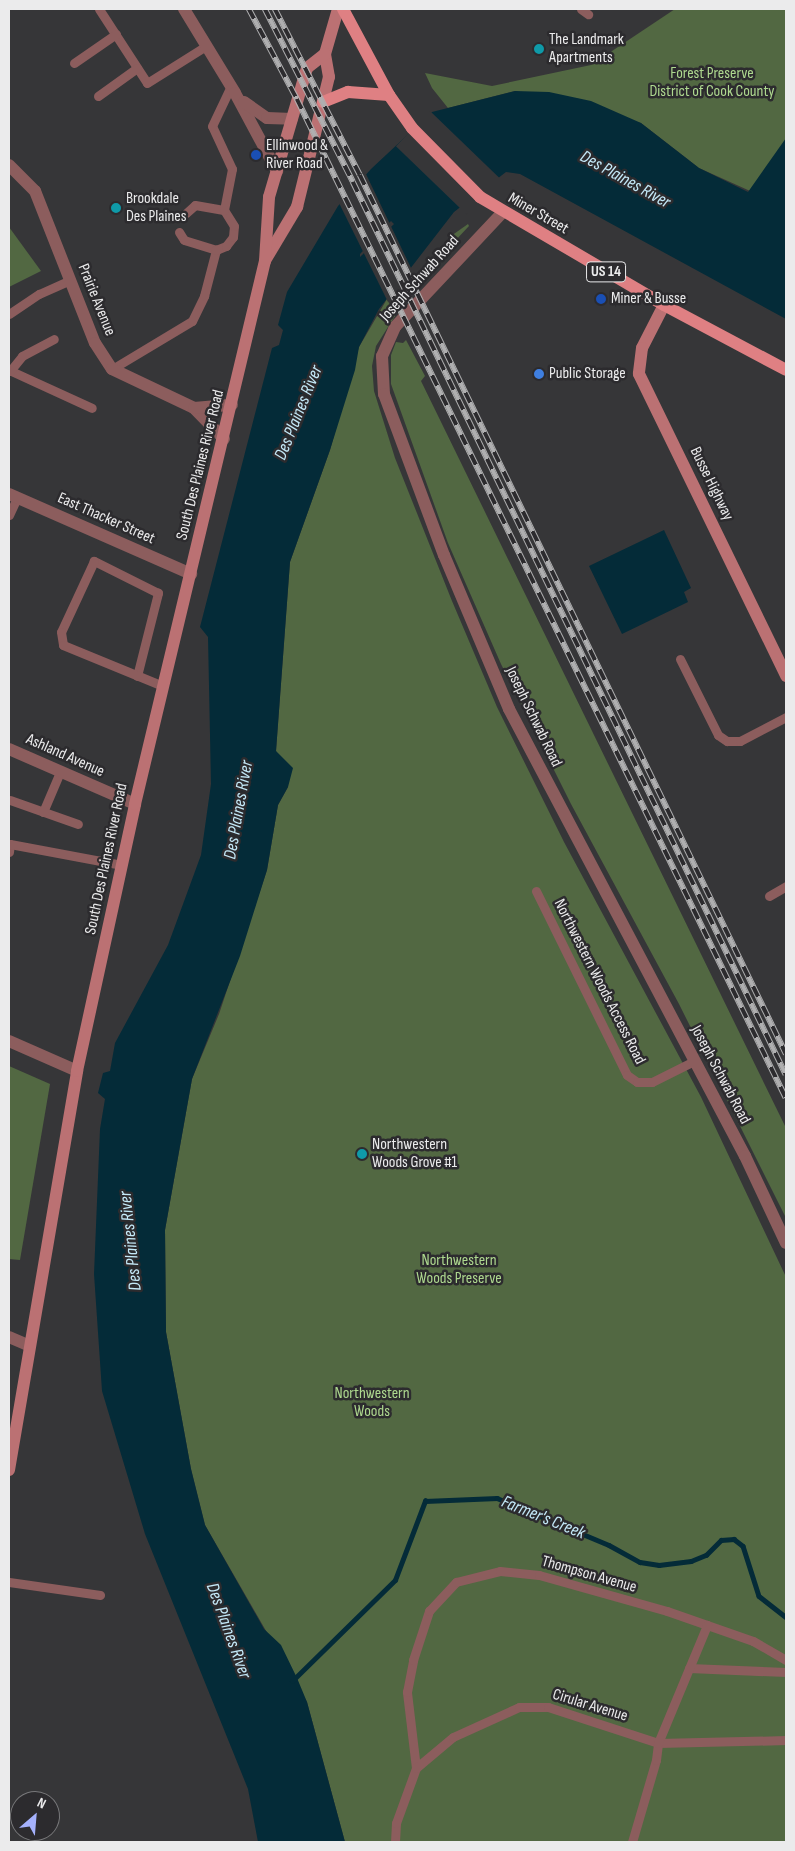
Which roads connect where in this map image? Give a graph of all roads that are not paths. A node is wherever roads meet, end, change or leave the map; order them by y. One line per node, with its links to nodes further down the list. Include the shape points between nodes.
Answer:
1 (99, 9): 5 (lane)
2 (184, 9): 6 (street)
3 (338, 9): 7 (main road, South Des Plaines River Road)
4 (342, 9): 11 (main road, Miner Street / US 14)
5 (116, 34): 8 (lane); 9 (lane)
6 (206, 46): 9 (lane, via 147,83); 10 (street)
7 (325, 54): 13 (main road, South Des Plaines River Road, via 329,77); 14 (main road, South Des Plaines River Road, via 307,68)
8 (74, 63)
9 (137, 68): 12 (lane)
10 (233, 90): 14 (street, via 259,115); 16 (street); 17 (lane, via 212,126 232,169)
11 (389, 95): 13 (main road, via 348,92); 18 (main road, Miner Street / US 14, via 412,128 480,197)
12 (98, 96)
13 (323, 102): 22 (main road, South Des Plaines River Road, via 297,207)
14 (292, 120): 16 (main road, South Des Plaines River Road)
15 (9, 165): 23 (street, Prairie Avenue, via 35,191)
16 (277, 171): 22 (main road, South Des Plaines River Road, via 269,197)
17 (224, 210): 19 (lane, via 195,205); 21 (lane, via 234,226 233,237 226,246)
18 (502, 213): 24 (main road, Miner Street / US 14); 54 (street, Joseph Schwab Road, via 395,327 382,356 384,394 444,555 509,709)
19 (185, 214)
20 (179, 232): 21 (lane, via 184,240)
21 (216, 250): 27 (lane, via 204,296 192,320)
22 (265, 261): 30 (main road, South Des Plaines River Road)
23 (70, 280): 25 (lane, via 39,294); 27 (street, Prairie Avenue, via 96,344)
24 (664, 305): 28 (main road, Miner Street / US 14); 39 (main road, Busse Highway, via 642,348 639,374)
25 (9, 314)
26 (54, 339): 29 (lane, via 22,356)
27 (112, 369): 32 (street)
28 (786, 370)
29 (10, 371): 31 (lane)
30 (232, 405): 32 (street); 33 (main road, South Des Plaines River Road)
31 (92, 408)
32 (194, 408): 33 (street)
33 (224, 438): 36 (main road, South Des Plaines River Road)
34 (13, 496): 35 (lane); 36 (street, East Thacker Street)
35 (9, 515)
36 (190, 574): 40 (main road, South Des Plaines River Road)
37 (680, 659): 41 (lane, via 718,735 727,741 740,741)
38 (137, 676): 38 (lane, via 63,646 61,632 94,561 158,593); 40 (lane)
39 (786, 676)
40 (163, 686): 45 (main road, South Des Plaines River Road)
41 (786, 717)
42 (9, 749): 43 (street, Ashland Avenue)
43 (60, 772): 45 (street, Ashland Avenue); 46 (lane)
44 (10, 800): 46 (lane)
45 (135, 804): 49 (main road, South Des Plaines River Road)
46 (43, 812): 47 (lane)
47 (78, 824)
48 (9, 852): 49 (lane, via 10,844)
49 (122, 865): 55 (main road, South Des Plaines River Road)
50 (786, 886): 52 (lane)
51 (536, 890): 54 (lane, Northwestern Woods Access Road, via 627,1075 638,1082 652,1082)
52 (768, 896)
53 (9, 1041): 55 (street)
54 (694, 1061): 56 (street, Joseph Schwab Road, via 745,1156)
55 (76, 1071): 58 (main road, South Des Plaines River Road)
56 (786, 1243)
57 (9, 1337): 58 (street)
58 (28, 1345): 59 (main road, South Des Plaines River Road)
59 (9, 1470)
60 (9, 1582): 61 (lane)
61 (100, 1595)
62 (707, 1625): 63 (lane, Thompson Avenue, via 753,1642); 64 (lane); 68 (lane, Thompson Avenue, via 538,1575 500,1571 456,1582 429,1611 413,1660 407,1692)
63 (786, 1660)
64 (689, 1668): 65 (lane); 67 (lane)
65 (786, 1672)
66 (786, 1740): 67 (lane, Cirular Avenue)
67 (658, 1743): 68 (lane, Cirular Avenue, via 548,1707 519,1707 453,1737); 70 (lane)
68 (416, 1768): 69 (lane, via 396,1823)
69 (395, 1842)
70 (632, 1842)

